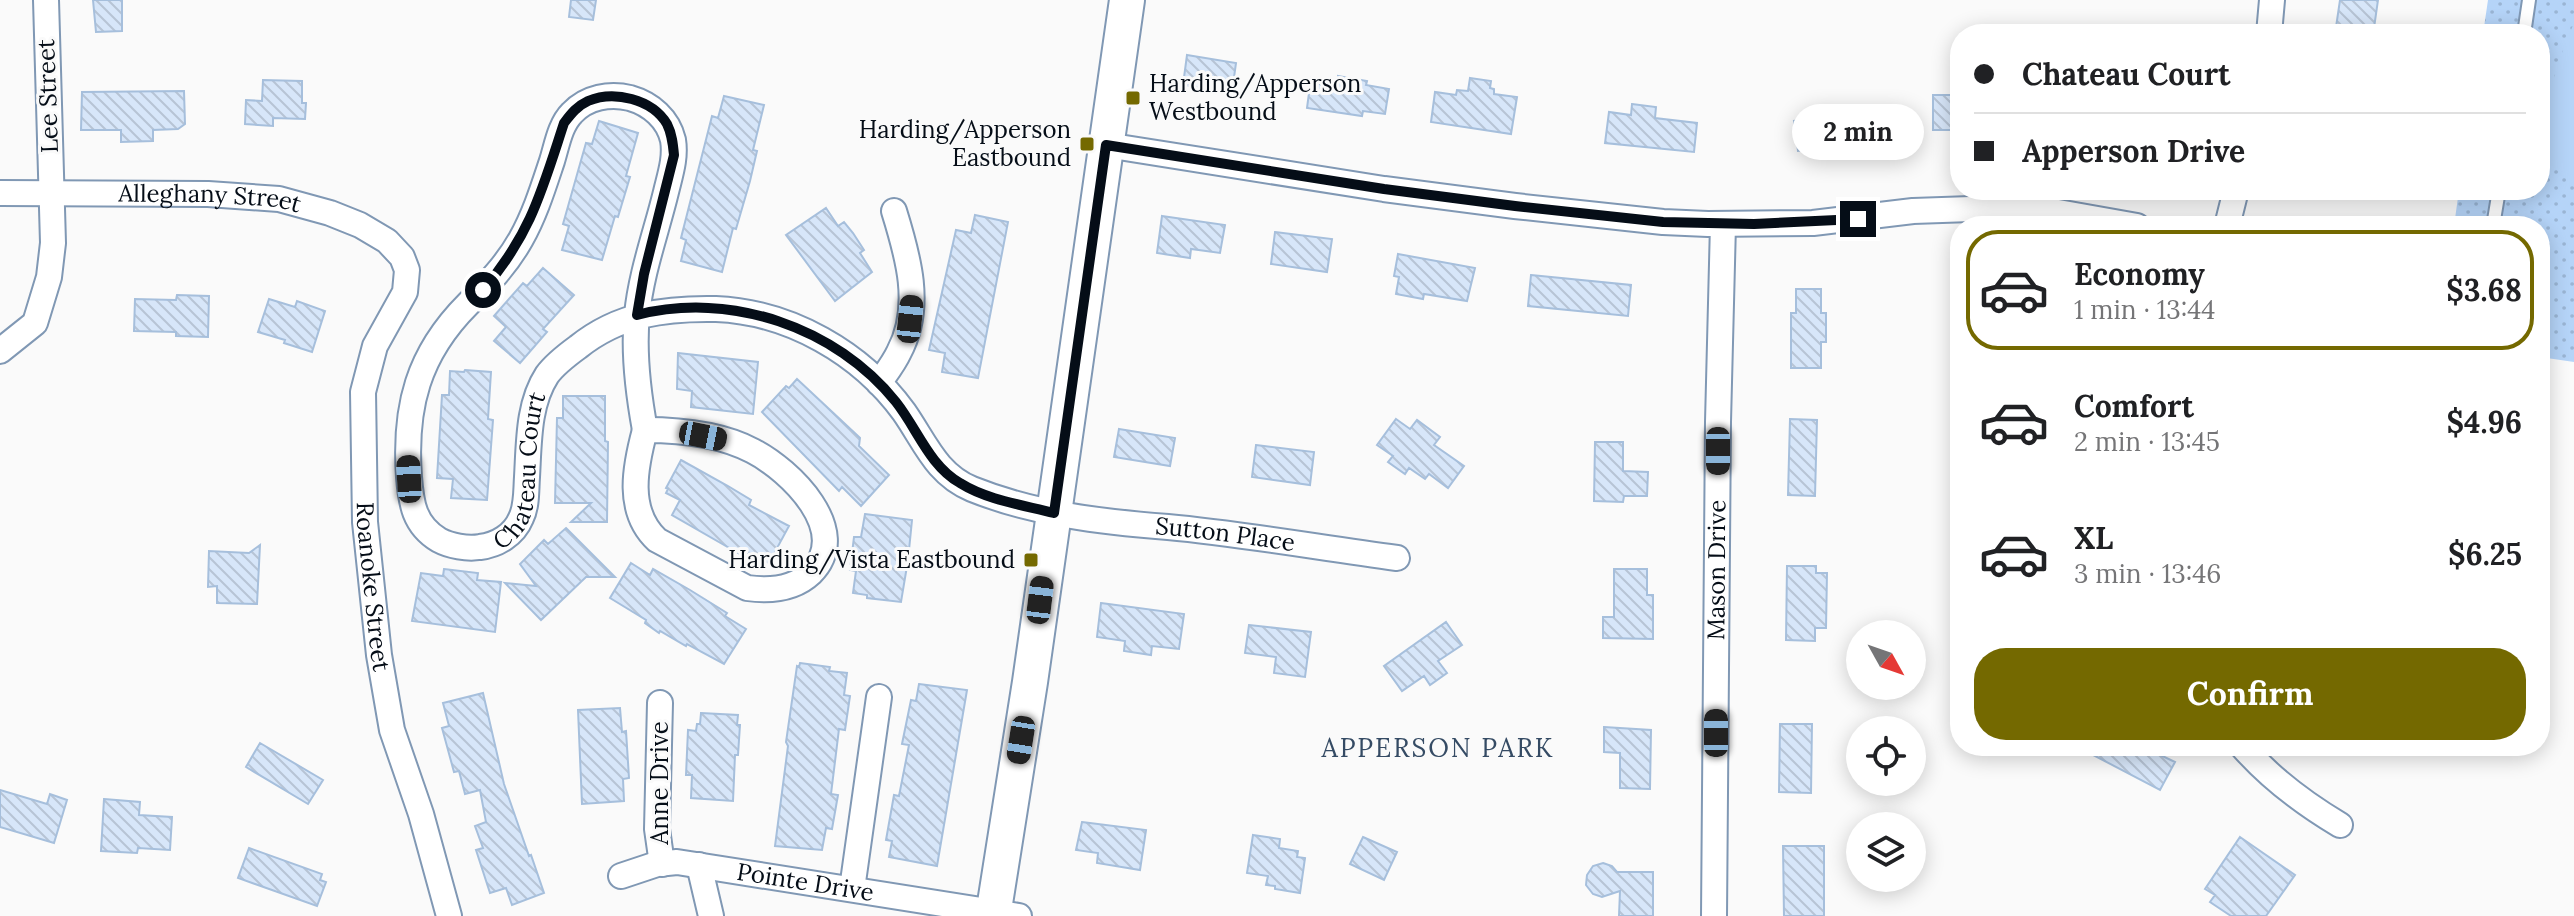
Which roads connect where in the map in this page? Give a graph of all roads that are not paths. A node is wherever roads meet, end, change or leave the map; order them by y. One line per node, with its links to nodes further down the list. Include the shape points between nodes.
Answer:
1 (46, 0): 9 (street, Lee Street)
2 (1127, 0): 7 (main road)
3 (2272, 0): 5 (street)
4 (2529, 0): 6 (lane)
5 (2270, 24)
6 (2525, 24)
7 (1106, 145): 12 (street, via 1515,206); 18 (main road)
8 (0, 193): 9 (street, Alleghany Street)
9 (50, 193): 13 (street, Alleghany Street, via 279,199 360,225); 15 (street, Lee Street, via 53,243 35,323)
10 (894, 211): 16 (street, via 912,298 900,351)
11 (2080, 216): 12 (street, via 2029,207)
12 (1723, 224): 31 (street, Mason Drive)
13 (402, 257): 29 (street, Roanoke Street, via 405,292 375,346 363,392 365,522 392,730)
14 (637, 315): 14 (street, Chateau Court, via 673,162 673,140 652,108 605,96 586,102 564,123 522,238 453,321 417,382 408,464 411,504 423,527 453,545 469,547 506,538 525,509 533,407 545,378 589,338); 16 (street, Chateau Court, via 724,309 779,321 830,344); 17 (street, via 636,365)
15 (0, 351)
16 (879, 383): 18 (street, Sutton Place, via 936,463 960,483)
17 (645, 430): 17 (street, via 723,440 776,466 817,511 825,544 814,569 791,585 747,588 657,540 638,512 636,469)
18 (1054, 513): 19 (street, Sutton Place); 28 (main road)
19 (1397, 558)
20 (879, 697): 27 (street)
21 (660, 703): 24 (street, Anne Drive, via 657,829)
22 (2252, 756): 23 (street, via 2277,782)
23 (2340, 825)
24 (662, 864): 25 (street, Pointe Drive); 26 (street, Pointe Drive)
25 (699, 865): 27 (street, Pointe Drive); 30 (street)
26 (621, 876)
27 (852, 889): 28 (street, Pointe Drive)
28 (1002, 915)
29 (449, 916)
30 (711, 916)
31 (1714, 916)

